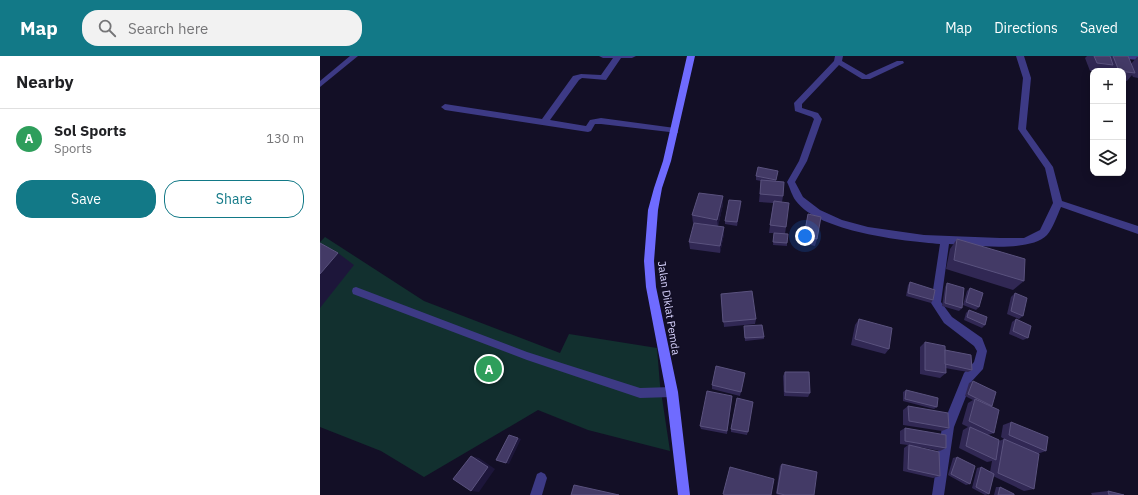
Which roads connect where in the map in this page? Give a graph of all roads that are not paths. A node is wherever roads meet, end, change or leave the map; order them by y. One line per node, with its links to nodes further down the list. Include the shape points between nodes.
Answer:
1 (354, 56): 11 (street)
2 (602, 56): 7 (street)
3 (632, 56): 7 (street)
4 (691, 56): 14 (street, Jalan Diklat Pemda)
5 (1020, 56): 15 (street, via 1027,78 1022,129 1049,167)
6 (1118, 56): 8 (street)
7 (618, 57): 13 (street, via 603,78 576,78)
8 (1138, 58)
9 (838, 59): 10 (street, via 865,77); 17 (street, via 798,103 798,109 818,118 803,161 791,182 793,192 824,217 856,228 902,237)
10 (900, 63)
11 (320, 85)
12 (444, 107): 13 (street)
13 (544, 122): 14 (street, via 588,129 593,122 601,121)
14 (675, 131): 19 (street, Jalan Diklat Pemda, via 653,210 649,261 651,288)
15 (1058, 203): 16 (street); 17 (street, via 1043,233 1028,241)
16 (1138, 230)
17 (945, 241): 23 (street, via 936,303 948,320 978,342 982,351 979,365 968,377 948,427)
18 (356, 291): 19 (lane, via 527,356 640,393)
19 (672, 392): 22 (street, Jalan Diklat Pemda)
20 (541, 478): 21 (street)
21 (536, 495)
22 (684, 495)
23 (938, 495)

